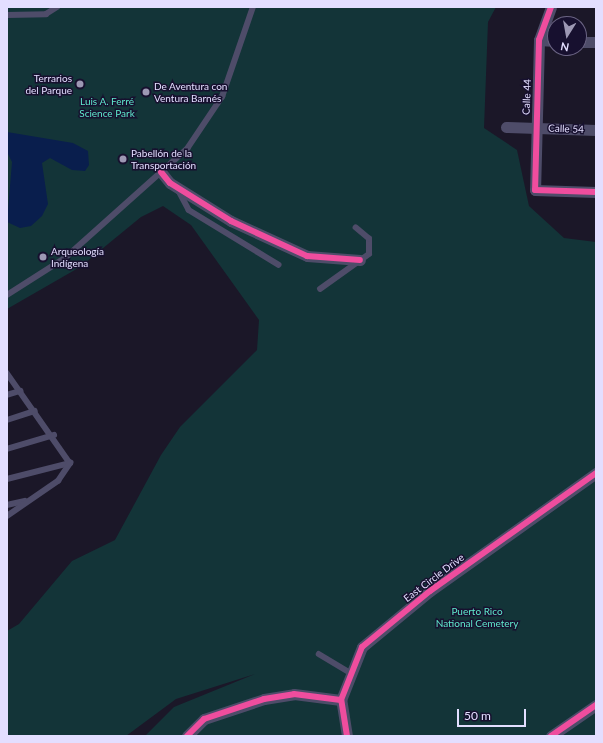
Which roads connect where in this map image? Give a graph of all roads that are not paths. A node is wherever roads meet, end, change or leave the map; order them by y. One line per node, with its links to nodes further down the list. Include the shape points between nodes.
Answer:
1 (57, 7): 4 (lane, via 46,14 15,18)
2 (253, 7): 10 (lane, via 222,97 187,149)
3 (551, 7): 5 (street, Calle 44)
4 (7, 15)
5 (539, 40): 6 (street); 8 (street, Calle 44)
6 (547, 40)
7 (506, 127): 8 (street, Calle 54)
8 (536, 128): 9 (street, Calle 54); 12 (street, Calle 44, via 535,190)
9 (596, 130)
10 (160, 172): 11 (street); 17 (lane, via 65,258)
11 (176, 187): 14 (street, via 231,221 307,256); 15 (lane, via 189,210)
12 (596, 192)
13 (356, 228): 14 (lane, via 369,240 370,247 369,254)
14 (360, 260): 16 (lane)
15 (279, 265)
16 (320, 289)
17 (7, 295)
18 (7, 373): 19 (lane)
19 (20, 391): 20 (lane); 21 (lane)
20 (7, 395)
21 (35, 411): 22 (lane); 23 (lane)
22 (7, 420)
23 (54, 435): 24 (lane); 25 (lane)
24 (7, 449)
25 (70, 463): 27 (lane); 28 (lane, via 58,481)
26 (596, 473): 32 (street, East Circle Drive, via 430,591 362,647)
27 (7, 480)
28 (29, 500): 29 (lane); 30 (lane)
29 (7, 505)
30 (7, 516)
31 (319, 654): 32 (lane)
32 (351, 673): 33 (street, East Circle Drive)
33 (341, 700): 35 (street, via 294,694 264,699 204,720); 36 (street, East Circle Drive)
34 (596, 705): 37 (street)
35 (187, 736)
36 (347, 736)
37 (551, 736)

